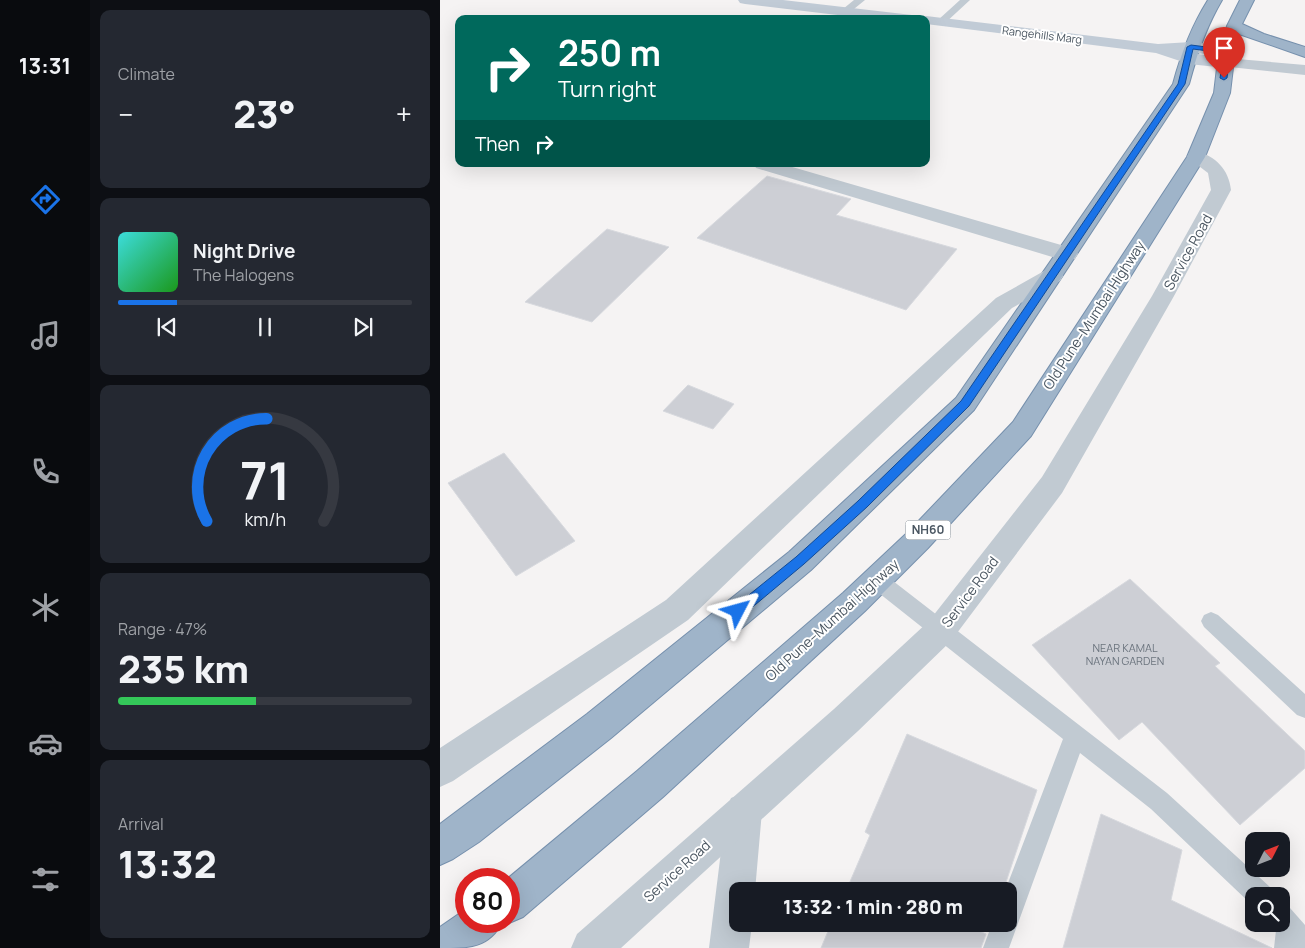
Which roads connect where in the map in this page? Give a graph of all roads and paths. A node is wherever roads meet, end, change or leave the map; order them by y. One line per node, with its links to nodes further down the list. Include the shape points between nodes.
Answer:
1 (745, 0): 6 (main road)
2 (860, 0): 7 (lane)
3 (965, 0): 9 (lane)
4 (1214, 0): 12 (highway)
5 (1247, 0): 10 (highway, Old Pune–Mumbai Highway / NH60)
6 (786, 2): 7 (main road)
7 (846, 11): 8 (main road)
8 (879, 15)
9 (933, 21): 12 (main road, Rangehills Marg)
10 (1234, 26): 11 (highway); 13 (highway, Old Pune–Mumbai Highway / NH60)
11 (1305, 52)
12 (1190, 53): 13 (main road, Rangehills Marg); 18 (highway, via 1182,84)
13 (1226, 57): 14 (street); 15 (street); 16 (highway, Old Pune–Mumbai Highway / NH60, via 1222,93)
14 (1305, 59)
15 (1305, 70)
16 (1196, 157): 19 (highway, Old Pune–Mumbai Highway / NH60, via 1022,429); 21 (street, Service Road, via 1214,168 1220,177 1221,190 1212,207 1052,485)
17 (772, 167): 18 (street)
18 (1059, 265): 24 (street, via 1004,303 677,610); 26 (highway, via 965,404 862,504 800,561 599,726)
19 (877, 580): 21 (lane); 29 (highway, Old Pune–Mumbai Highway / NH60, via 650,784)
20 (1211, 621): 22 (lane)
21 (940, 631): 23 (lane); 25 (street, Service Road)
22 (1305, 708)
23 (1075, 736): 27 (lane, via 1159,801); 28 (lane)
24 (440, 769)
25 (744, 811): 33 (street, Service Road); 34 (street)
26 (440, 846)
27 (1251, 887)
28 (1017, 892)
29 (520, 894)
30 (1002, 932): 35 (lane)
31 (466, 933): 32 (highway)
32 (445, 948)
33 (591, 948)
34 (729, 948)
35 (996, 948)

